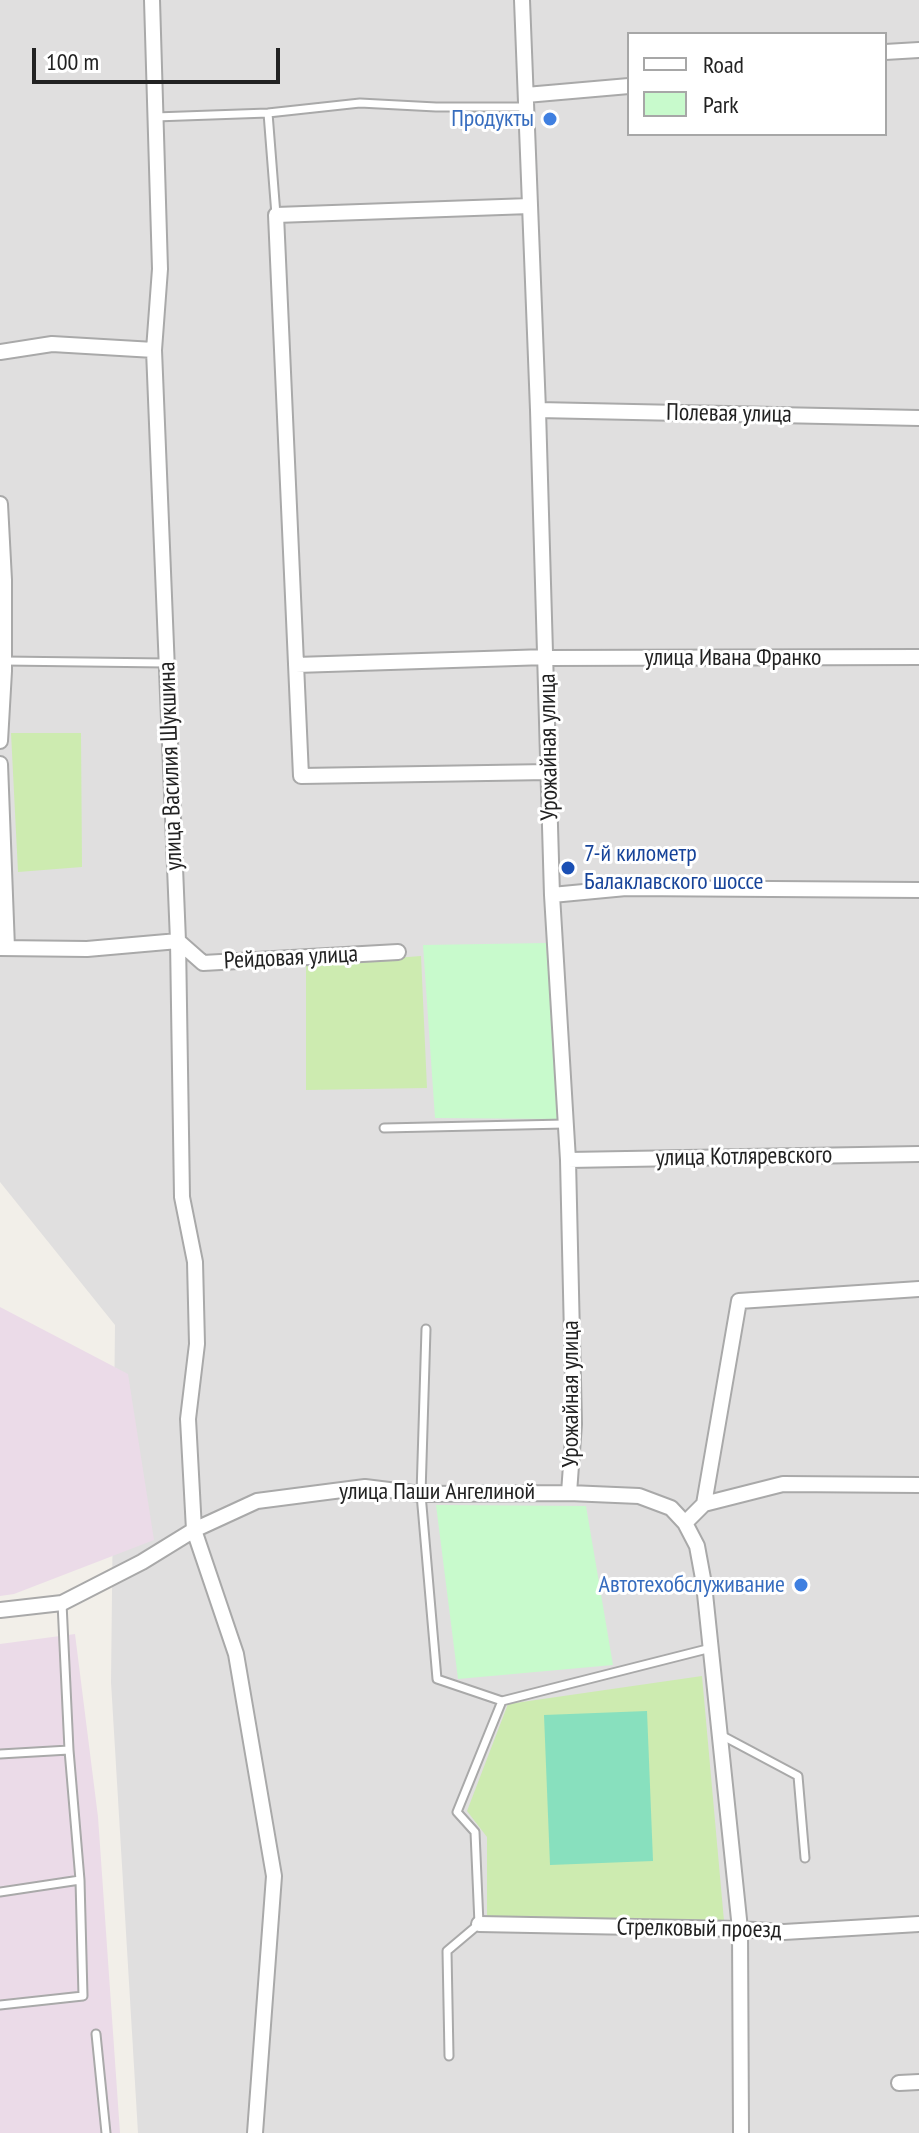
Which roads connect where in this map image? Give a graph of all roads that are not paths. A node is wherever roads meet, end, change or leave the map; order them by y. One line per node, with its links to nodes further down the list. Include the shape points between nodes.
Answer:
1 (152, 0): 8 (street, улица Василия Шукшина)
2 (522, 0): 6 (street, Урожайная улица)
3 (919, 50): 4 (street)
4 (887, 52)
5 (627, 86): 6 (street)
6 (527, 101): 7 (lane, via 436,107 360,103); 9 (street, Урожайная улица)
7 (268, 113): 8 (lane); 10 (lane)
8 (155, 117): 11 (street, улица Василия Шукшина, via 160,269)
9 (530, 206): 10 (street); 13 (street, Урожайная улица)
10 (276, 215): 20 (street)
11 (154, 350): 12 (street, via 52,344); 19 (street, улица Василия Шукшина)
12 (0, 352)
13 (538, 410): 14 (street, Полевая улица); 17 (street, Урожайная улица)
14 (919, 418)
15 (0, 504): 18 (street)
16 (919, 657): 17 (street, улица Ивана Франко)
17 (547, 658): 20 (street, улица Ивана Франко); 23 (street, Урожайная улица)
18 (4, 661): 19 (lane); 21 (street)
19 (166, 663): 26 (street, улица Василия Шукшина)
20 (296, 665): 23 (street, via 301,776)
21 (0, 741)
22 (0, 764): 27 (street)
23 (549, 772): 25 (street, Урожайная улица)
24 (919, 890): 25 (street, via 626,888)
25 (552, 895): 29 (street, Урожайная улица)
26 (178, 941): 27 (street, via 87,949); 28 (street, Рейдовая улица, via 203,963); 40 (street, улица Василия Шукшина, via 182,1197 195,1262 197,1344 188,1419)
27 (4, 948)
28 (398, 952)
29 (565, 1124): 30 (lane); 32 (street, Урожайная улица)
30 (384, 1128)
31 (919, 1154): 32 (street, улица Котляревского)
32 (568, 1160): 36 (street, Урожайная улица, via 574,1424)
33 (919, 1289): 38 (street, via 739,1301)
34 (426, 1329): 37 (lane)
35 (919, 1485): 38 (street, via 783,1484)
36 (569, 1493): 37 (street, улица Паши Ангелиной); 39 (street, улица Паши Ангелиной, via 639,1496 671,1508)
37 (421, 1494): 40 (street, улица Паши Ангелиной, via 365,1487 257,1501); 44 (lane, via 437,1679)
38 (704, 1504): 39 (street)
39 (685, 1523): 43 (street, via 697,1546)
40 (194, 1530): 41 (street, улица Паши Ангелиной); 60 (street, улица Василия Шукшина, via 236,1654 274,1876)
41 (62, 1603): 42 (street); 46 (lane)
42 (0, 1610)
43 (711, 1648): 44 (lane); 45 (street)
44 (502, 1701): 51 (lane, via 457,1812 475,1832)
45 (719, 1734): 48 (lane, via 798,1776); 53 (street)
46 (69, 1750): 47 (lane); 49 (lane)
47 (0, 1754)
48 (805, 1858)
49 (80, 1880): 50 (lane); 54 (lane, via 83,1996)
50 (0, 1892)
51 (479, 1924): 53 (street, Стрелковый проезд); 56 (lane, via 447,1951)
52 (919, 1924): 53 (street, Стрелковый проезд, via 784,1932)
53 (740, 1929): 61 (street)
54 (0, 2005)
55 (96, 2034): 59 (lane)
56 (449, 2056)
57 (919, 2082): 58 (street)
58 (899, 2083)
59 (106, 2133)
60 (255, 2133)
61 (741, 2133)

